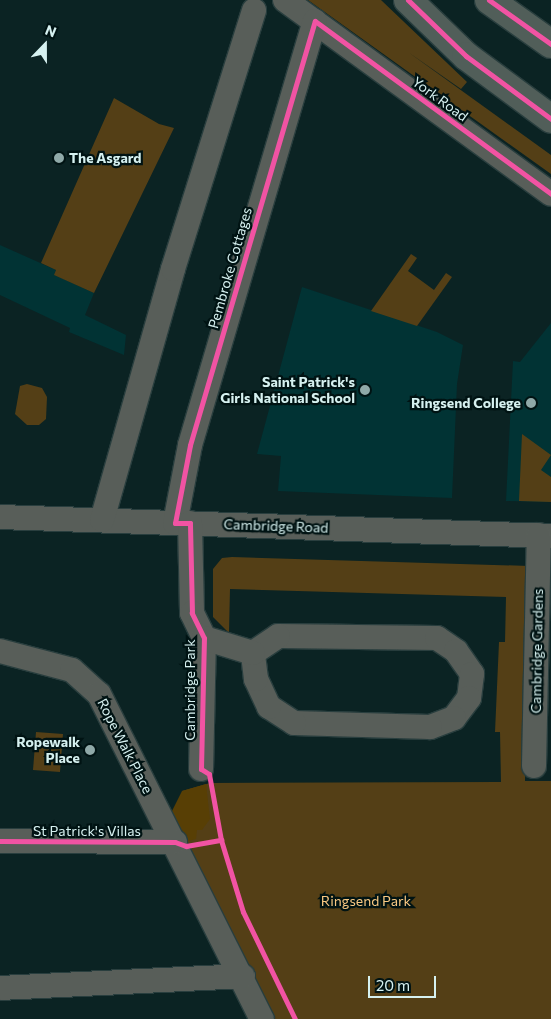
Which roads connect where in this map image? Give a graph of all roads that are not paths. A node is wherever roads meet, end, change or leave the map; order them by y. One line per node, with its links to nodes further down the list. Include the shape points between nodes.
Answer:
1 (285, 0): 5 (street, York Road)
2 (408, 0): 7 (main road, via 466,56)
3 (489, 0): 6 (main road)
4 (254, 10): 10 (street, via 173,269)
5 (313, 26): 8 (street, York Road); 11 (street, Pembroke Cottages, via 190,444)
6 (551, 44)
7 (551, 119)
8 (551, 194)
9 (0, 517): 10 (street, Cambridge Road)
10 (102, 520): 11 (street, Cambridge Road)
11 (183, 523): 12 (street, Cambridge Road); 13 (street, Cambridge Park, via 192,613)
12 (545, 535): 16 (street, Cambridge Gardens)
13 (204, 638): 15 (street); 17 (street, Cambridge Park)
14 (0, 651): 19 (street, Rope Walk Place, via 72,670 99,694)
15 (253, 653): 15 (street, via 278,636 437,638 456,651 472,674 469,698 454,718 430,727 294,723 269,707 256,679)
16 (534, 766)
17 (201, 769)
18 (0, 841): 19 (street, St Patrick's Villas)
19 (175, 842): 20 (street)
20 (243, 976): 21 (street); 22 (street)
21 (0, 988)
22 (262, 1019)

